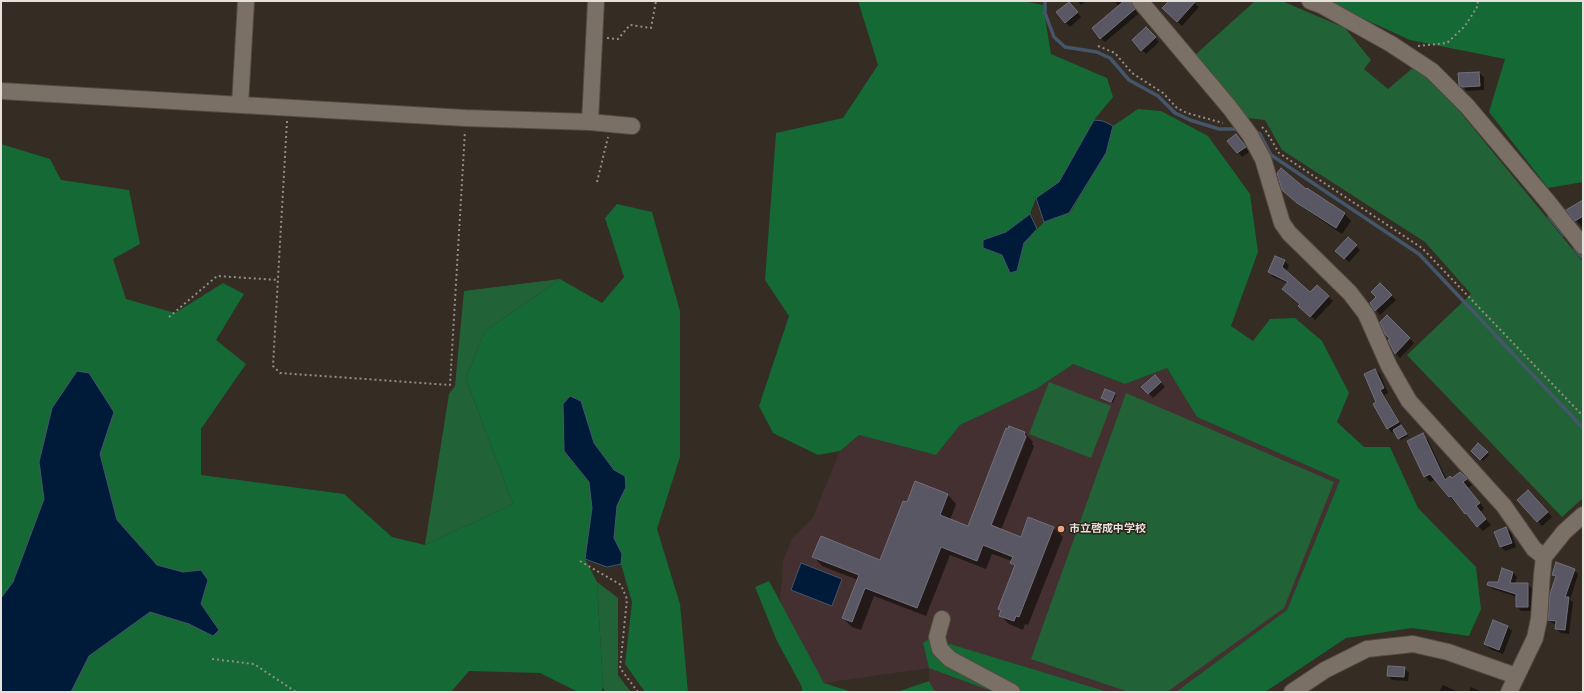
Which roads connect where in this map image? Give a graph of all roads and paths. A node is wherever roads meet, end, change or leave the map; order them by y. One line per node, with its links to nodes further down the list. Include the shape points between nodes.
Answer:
1 (246, 1): 11 (street)
2 (596, 1): 7 (street)
3 (656, 1): 7 (path, via 651,28 630,25 618,39)
4 (1140, 1): 17 (street)
5 (1310, 1): 9 (street)
6 (1478, 1): 9 (path, via 1465,26 1447,43 1411,46)
7 (594, 36): 14 (street)
8 (1098, 46): 17 (path, via 1115,53 1132,73 1163,93 1177,108 1187,114)
9 (1405, 52): 19 (street, via 1450,87)
10 (1, 91): 11 (street)
11 (240, 105): 12 (street)
12 (288, 108): 13 (street); 20 (path)
13 (465, 118): 14 (street); 20 (path, via 450,385 280,372 273,366)
14 (590, 122): 15 (street)
15 (607, 124): 16 (street); 18 (path, via 608,137)
16 (632, 126)
17 (1247, 130): 22 (path, via 1258,124 1266,131 1279,153 1422,248); 24 (street, via 1263,159 1282,223 1350,293 1366,314 1389,366 1410,401 1504,506 1534,549)
18 (597, 182)
19 (1583, 246)
20 (278, 280): 21 (path, via 217,276)
21 (169, 317)
22 (1583, 416)
23 (1583, 515): 24 (street, via 1564,532)
24 (1544, 557): 28 (street, via 1535,638)
25 (580, 561): 30 (path, via 621,585 627,599 620,668)
26 (942, 619): 31 (street, via 937,637 940,649 950,659)
27 (212, 659): 29 (path, via 254,664)
28 (1516, 676): 32 (street, via 1448,652 1413,644 1367,649 1326,670); 33 (street)
29 (296, 692)
30 (638, 692)
31 (1012, 692)
32 (1292, 692)
33 (1509, 692)

